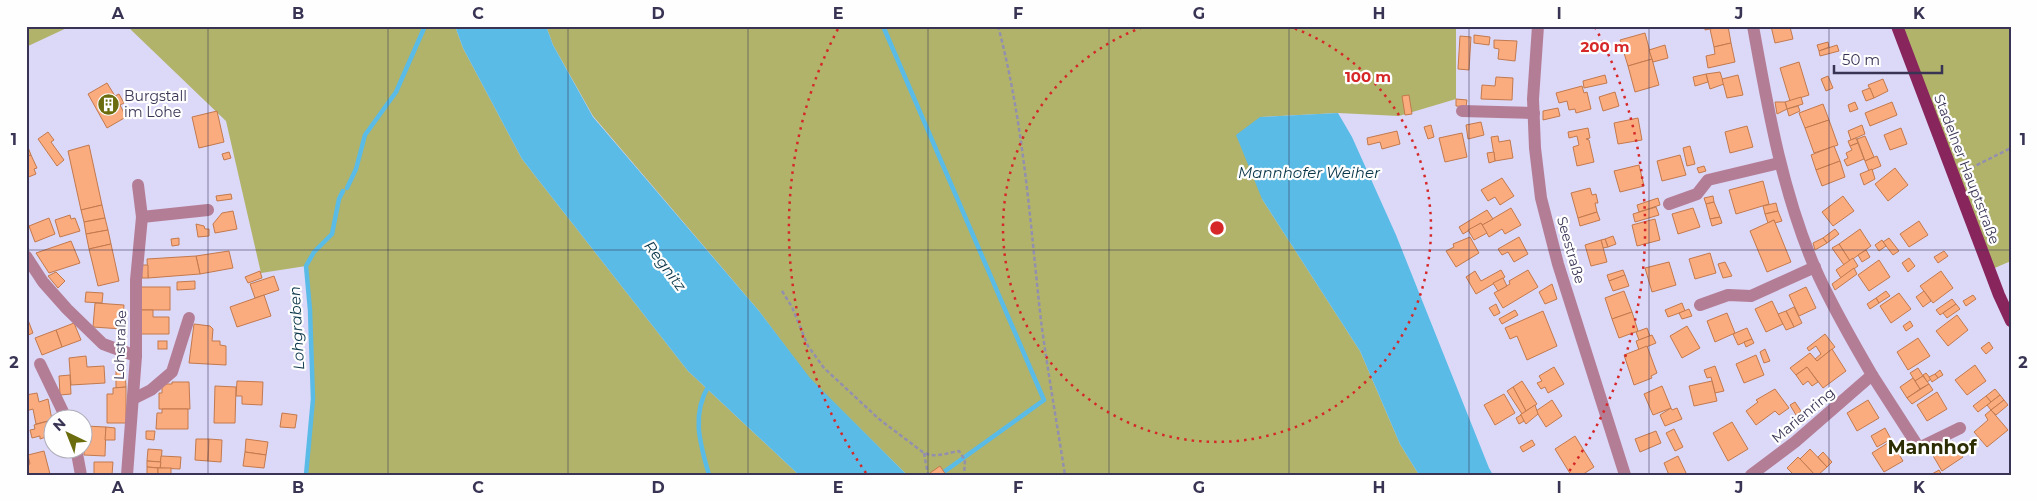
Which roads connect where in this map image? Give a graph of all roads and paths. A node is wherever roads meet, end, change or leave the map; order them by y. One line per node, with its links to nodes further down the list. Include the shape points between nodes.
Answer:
1 (998, 26): 32 (path, via 1019,125 1042,323)
2 (1538, 26): 6 (street, Seestraße)
3 (1753, 26): 8 (street)
4 (1897, 26): 9 (main road, Stadelner Hauptstraße)
5 (1462, 112): 6 (street)
6 (1534, 113): 33 (street, Seestraße, via 1541,198 1558,264)
7 (2011, 148): 9 (path)
8 (1779, 162): 11 (street, via 1708,180 1697,194); 15 (street)
9 (1954, 177): 19 (main road, Stadelner Hauptstraße)
10 (138, 185): 13 (street, Lohstraße)
11 (1669, 204)
12 (208, 210): 13 (street)
13 (142, 217): 20 (street, Lohstraße, via 136,280)
14 (26, 256): 20 (street, via 49,289 103,344)
15 (1815, 267): 17 (street, via 1751,296 1728,295); 22 (street)
16 (782, 291): 26 (path, via 792,306 808,346 824,368 879,420)
17 (1700, 305)
18 (189, 318): 23 (street, via 172,372 151,390)
19 (2011, 322)
20 (136, 356): 23 (street, Lohstraße)
21 (40, 364): 24 (street)
22 (1872, 376): 25 (street, via 1919,448); 34 (street, Marienring)
23 (133, 399): 29 (street, Lohstraße)
24 (61, 408)
25 (1960, 428)
26 (924, 453): 30 (path); 31 (path, via 942,455 959,451 966,460)
27 (78, 458): 28 (street)
28 (82, 475)
29 (127, 475)
30 (928, 475)
31 (964, 475)
32 (1065, 475)
33 (1624, 475)
34 (1751, 475)

